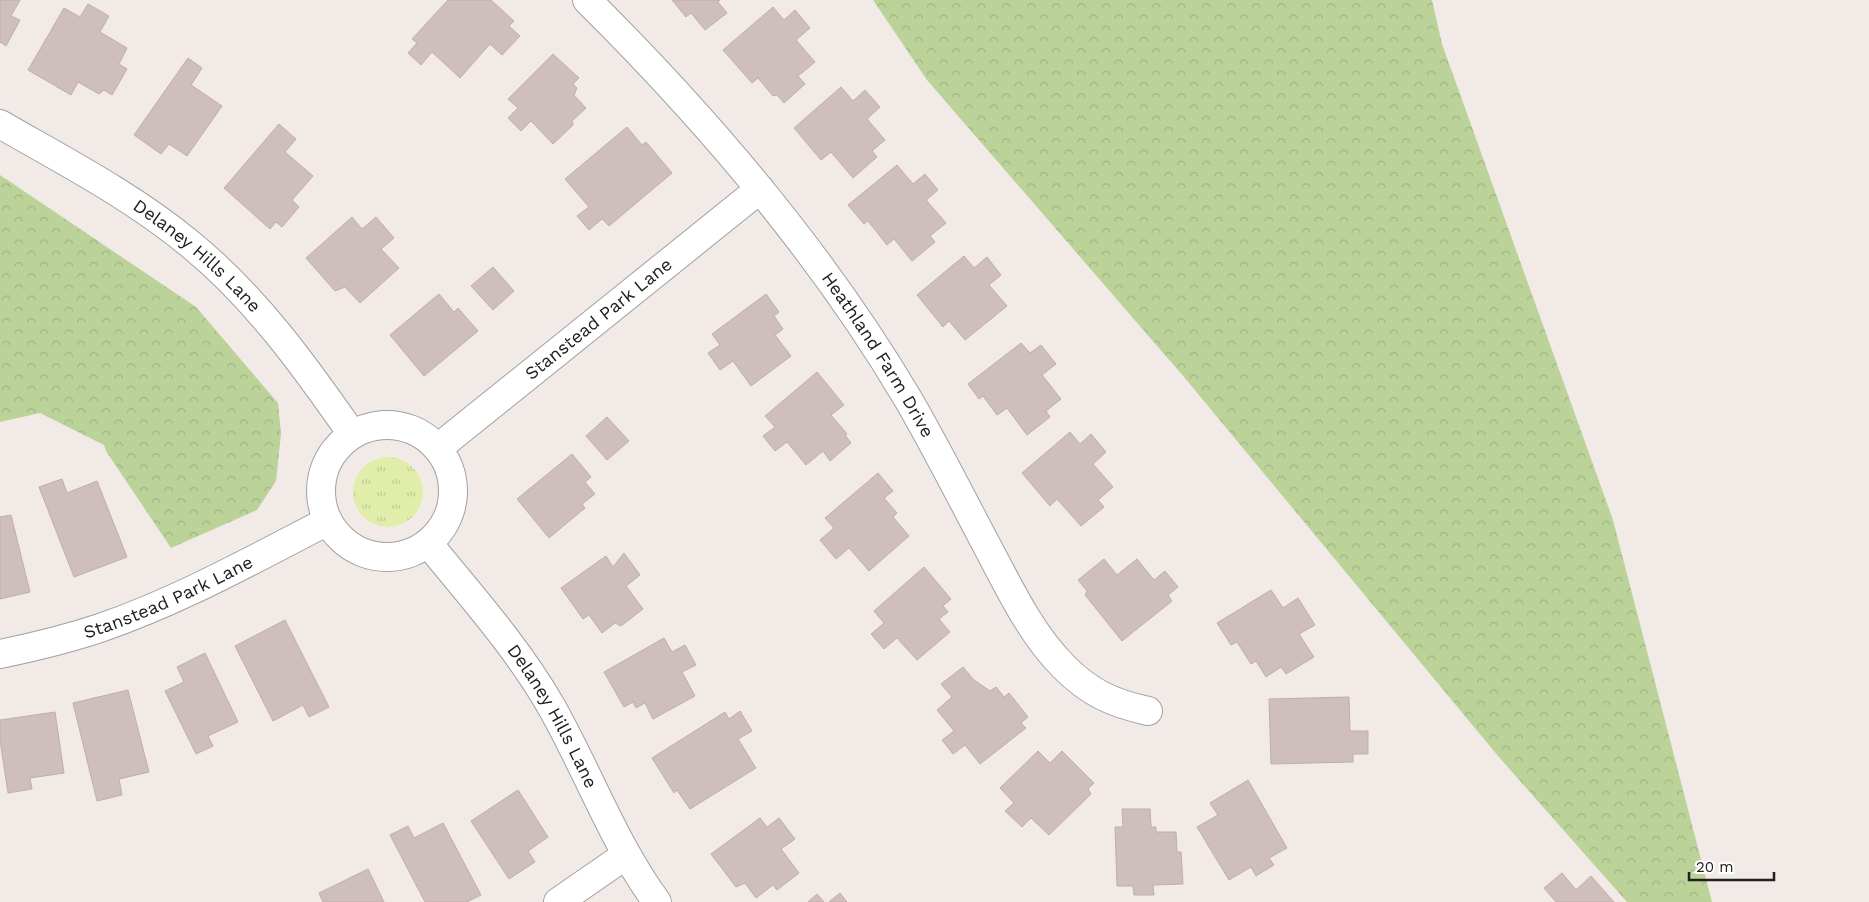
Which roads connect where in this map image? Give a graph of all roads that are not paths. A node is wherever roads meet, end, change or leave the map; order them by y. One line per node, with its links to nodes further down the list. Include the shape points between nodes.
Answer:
1 (587, 0): 3 (street, Heathland Farm Drive, via 693,110)
2 (0, 124): 4 (street, Delaney Hills Lane, via 146,211 190,244 228,278 299,358)
3 (760, 189): 5 (street, Stanstead Park Lane); 9 (street, Heathland Farm Drive, via 801,241 907,398 1010,591 1037,634 1063,666 1091,690 1117,704)
4 (352, 434): 5 (street, via 369,426 388,424 406,427); 6 (street, via 336,447 321,482 322,502)
5 (438, 448): 7 (street, via 449,467 452,502 442,528)
6 (328, 521): 7 (street, via 342,540 362,552 384,557 407,554); 8 (street, Stanstead Park Lane, via 161,604 100,628)
7 (428, 543): 10 (street, Delaney Hills Lane, via 516,651 550,704)
8 (0, 654)
9 (1148, 711)
10 (626, 855): 11 (street); 12 (street, Delaney Hills Lane)
11 (558, 902)
12 (657, 902)

